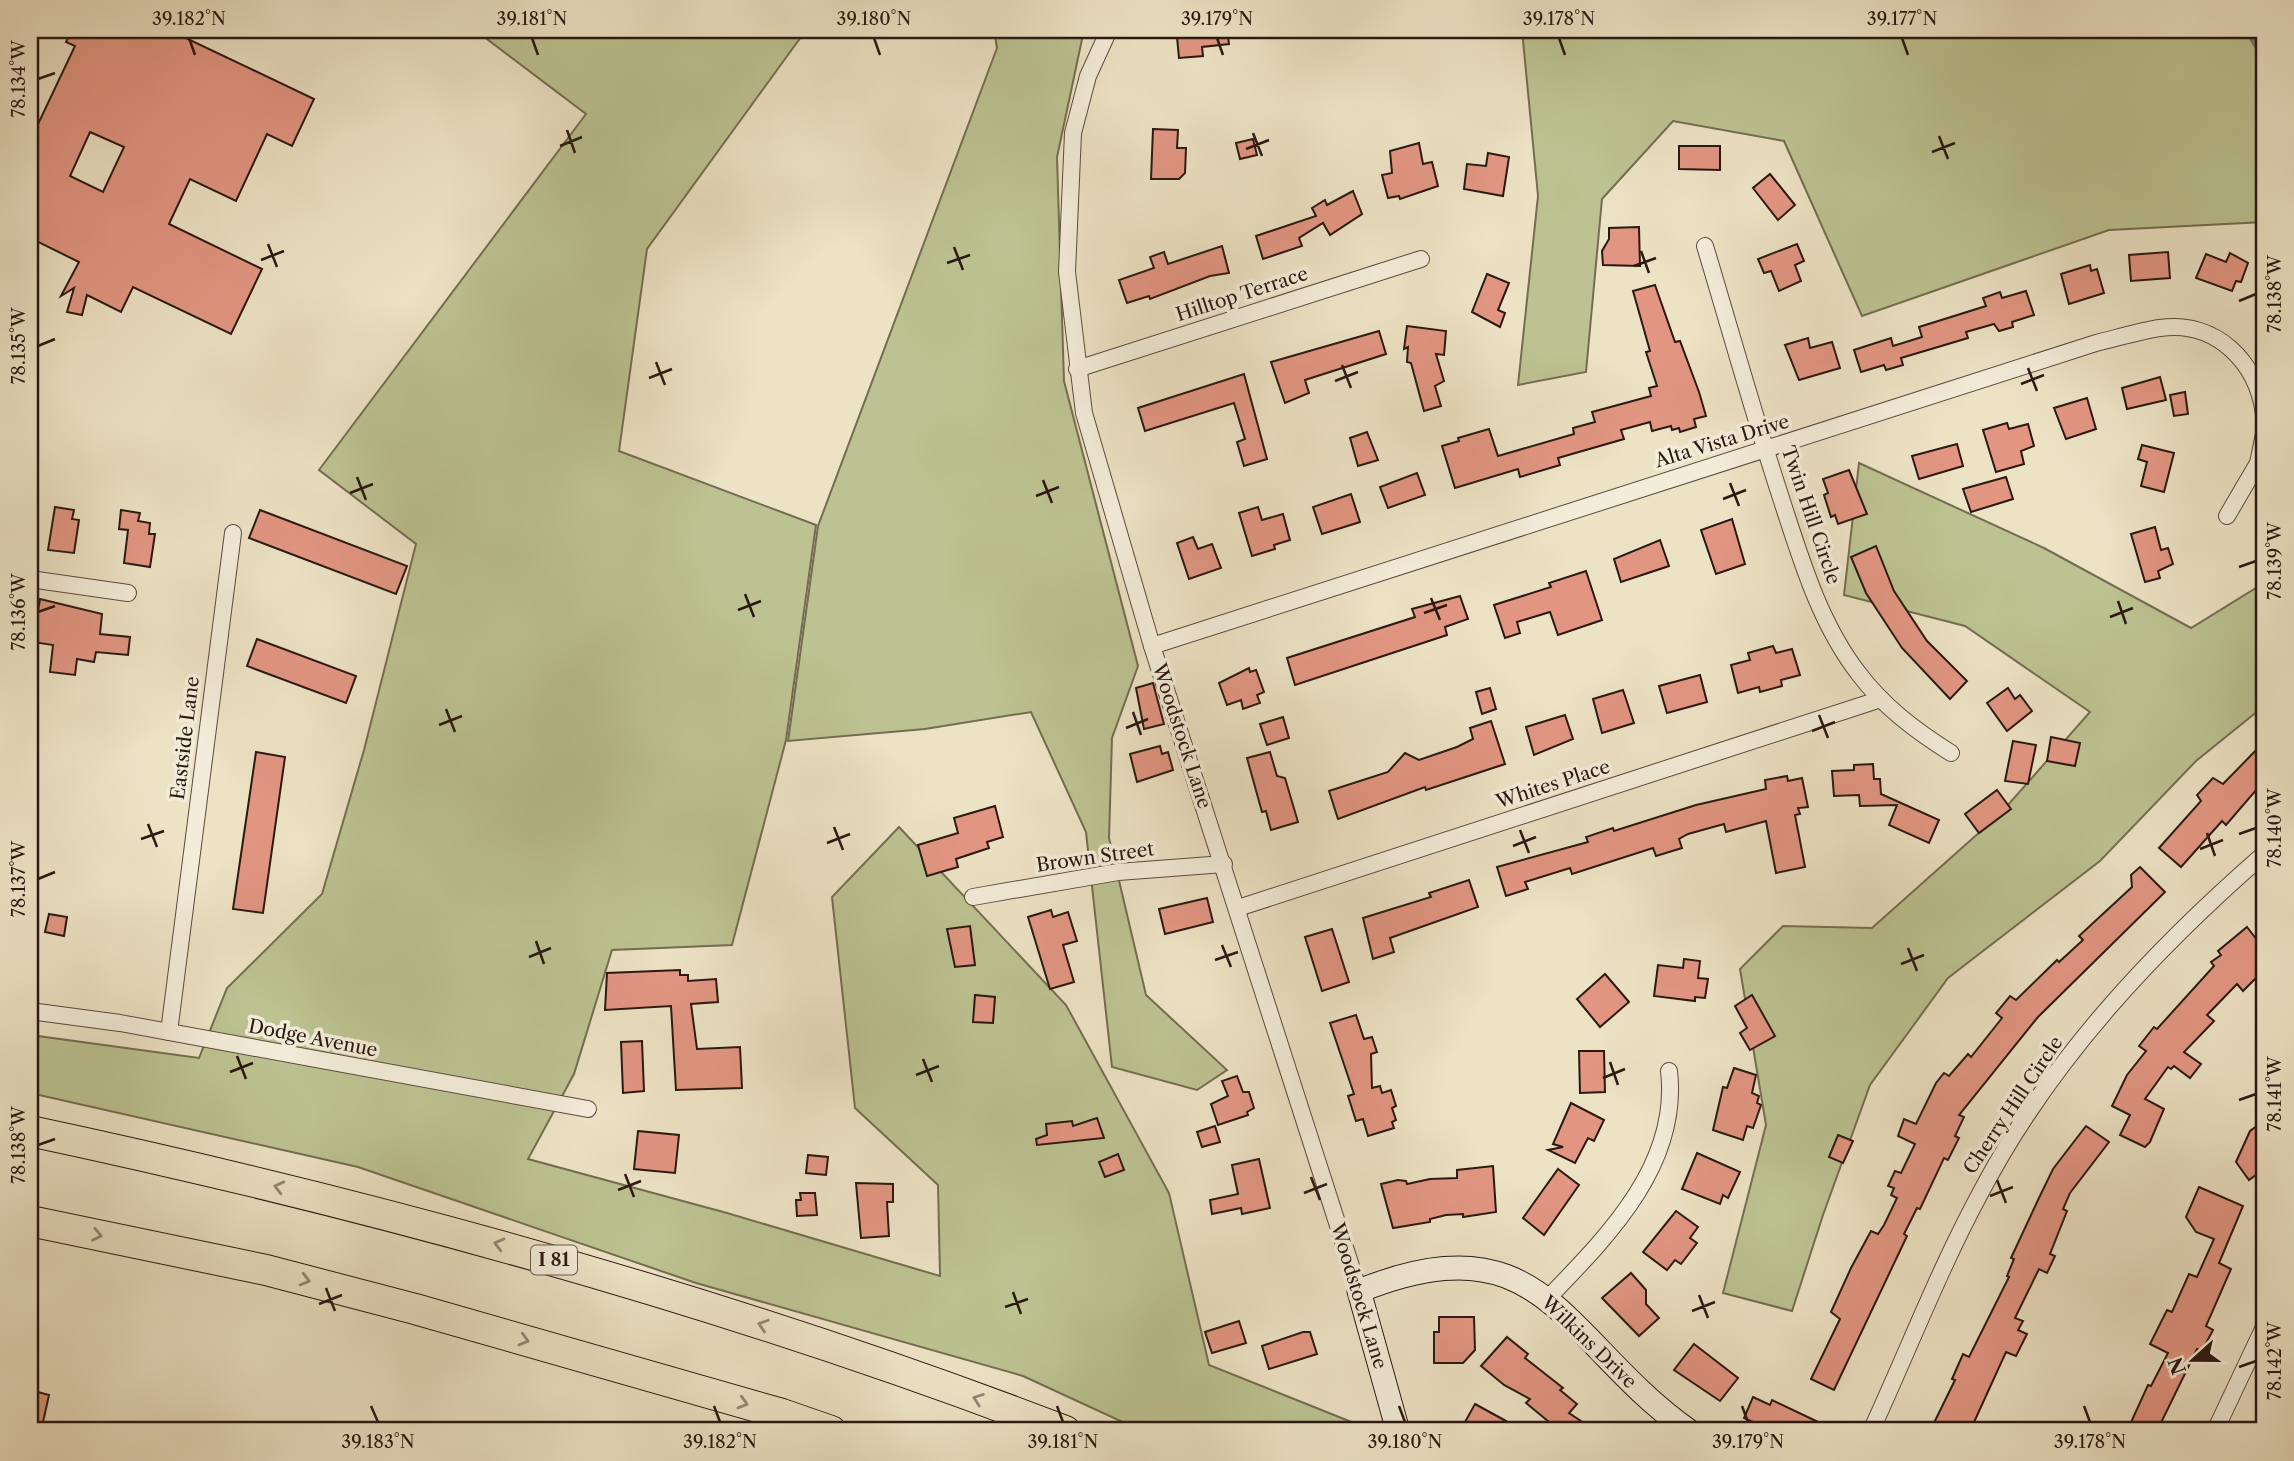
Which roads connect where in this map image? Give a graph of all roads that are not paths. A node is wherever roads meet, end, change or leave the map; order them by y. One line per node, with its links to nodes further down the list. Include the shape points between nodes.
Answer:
1 (1110, 30): 4 (street, Woodstock Lane, via 1088,76 1073,133 1067,272)
2 (1705, 246): 7 (street, Twin Hill Circle)
3 (1421, 259): 4 (street, Hilltop Terrace)
4 (1077, 369): 12 (street, Woodstock Lane, via 1084,413)
5 (2264, 414): 7 (street, Alta Vista Drive, via 2253,373 2240,355 2202,332 2160,328 2096,343)
6 (2264, 434): 8 (street, via 2258,463)
7 (1766, 449): 12 (street, Alta Vista Drive); 13 (street, Twin Hill Circle, via 1822,612 1845,654)
8 (2227, 516)
9 (233, 533): 20 (street, Eastside Lane)
10 (30, 579): 11 (street)
11 (128, 593)
12 (1153, 646): 16 (street, Woodstock Lane)
13 (1881, 699): 14 (street, Twin Hill Circle); 18 (street, Whites Place)
14 (1951, 753)
15 (2264, 854): 32 (street, Cherry Hill Circle, via 2108,1007 2047,1085 1981,1190)
16 (1224, 864): 17 (street, Brown Street, via 1118,872); 18 (street, Woodstock Lane)
17 (973, 897)
18 (1238, 908): 25 (street, Woodstock Lane)
19 (30, 1011): 20 (street, Dodge Avenue)
20 (169, 1032): 22 (street, Dodge Avenue)
21 (1669, 1071): 26 (street, via 1672,1094 1644,1182 1614,1229)
22 (588, 1109)
23 (30, 1131): 29 (highway, I 81, one-way to 23, via 857,1356 521,1251 382,1212)
24 (30, 1221): 28 (highway, one-way to 28, via 252,1267 403,1306)
25 (1359, 1291): 26 (street, Wilkins Drive, via 1424,1270 1481,1267 1527,1284); 30 (street, Woodstock Lane)
26 (1548, 1299): 31 (street, Wilkins Drive, via 1630,1383)
27 (2264, 1327): 33 (street)
28 (831, 1431)
29 (1065, 1431)
30 (1398, 1431)
31 (1689, 1431)
32 (1871, 1431)
33 (2216, 1431)

